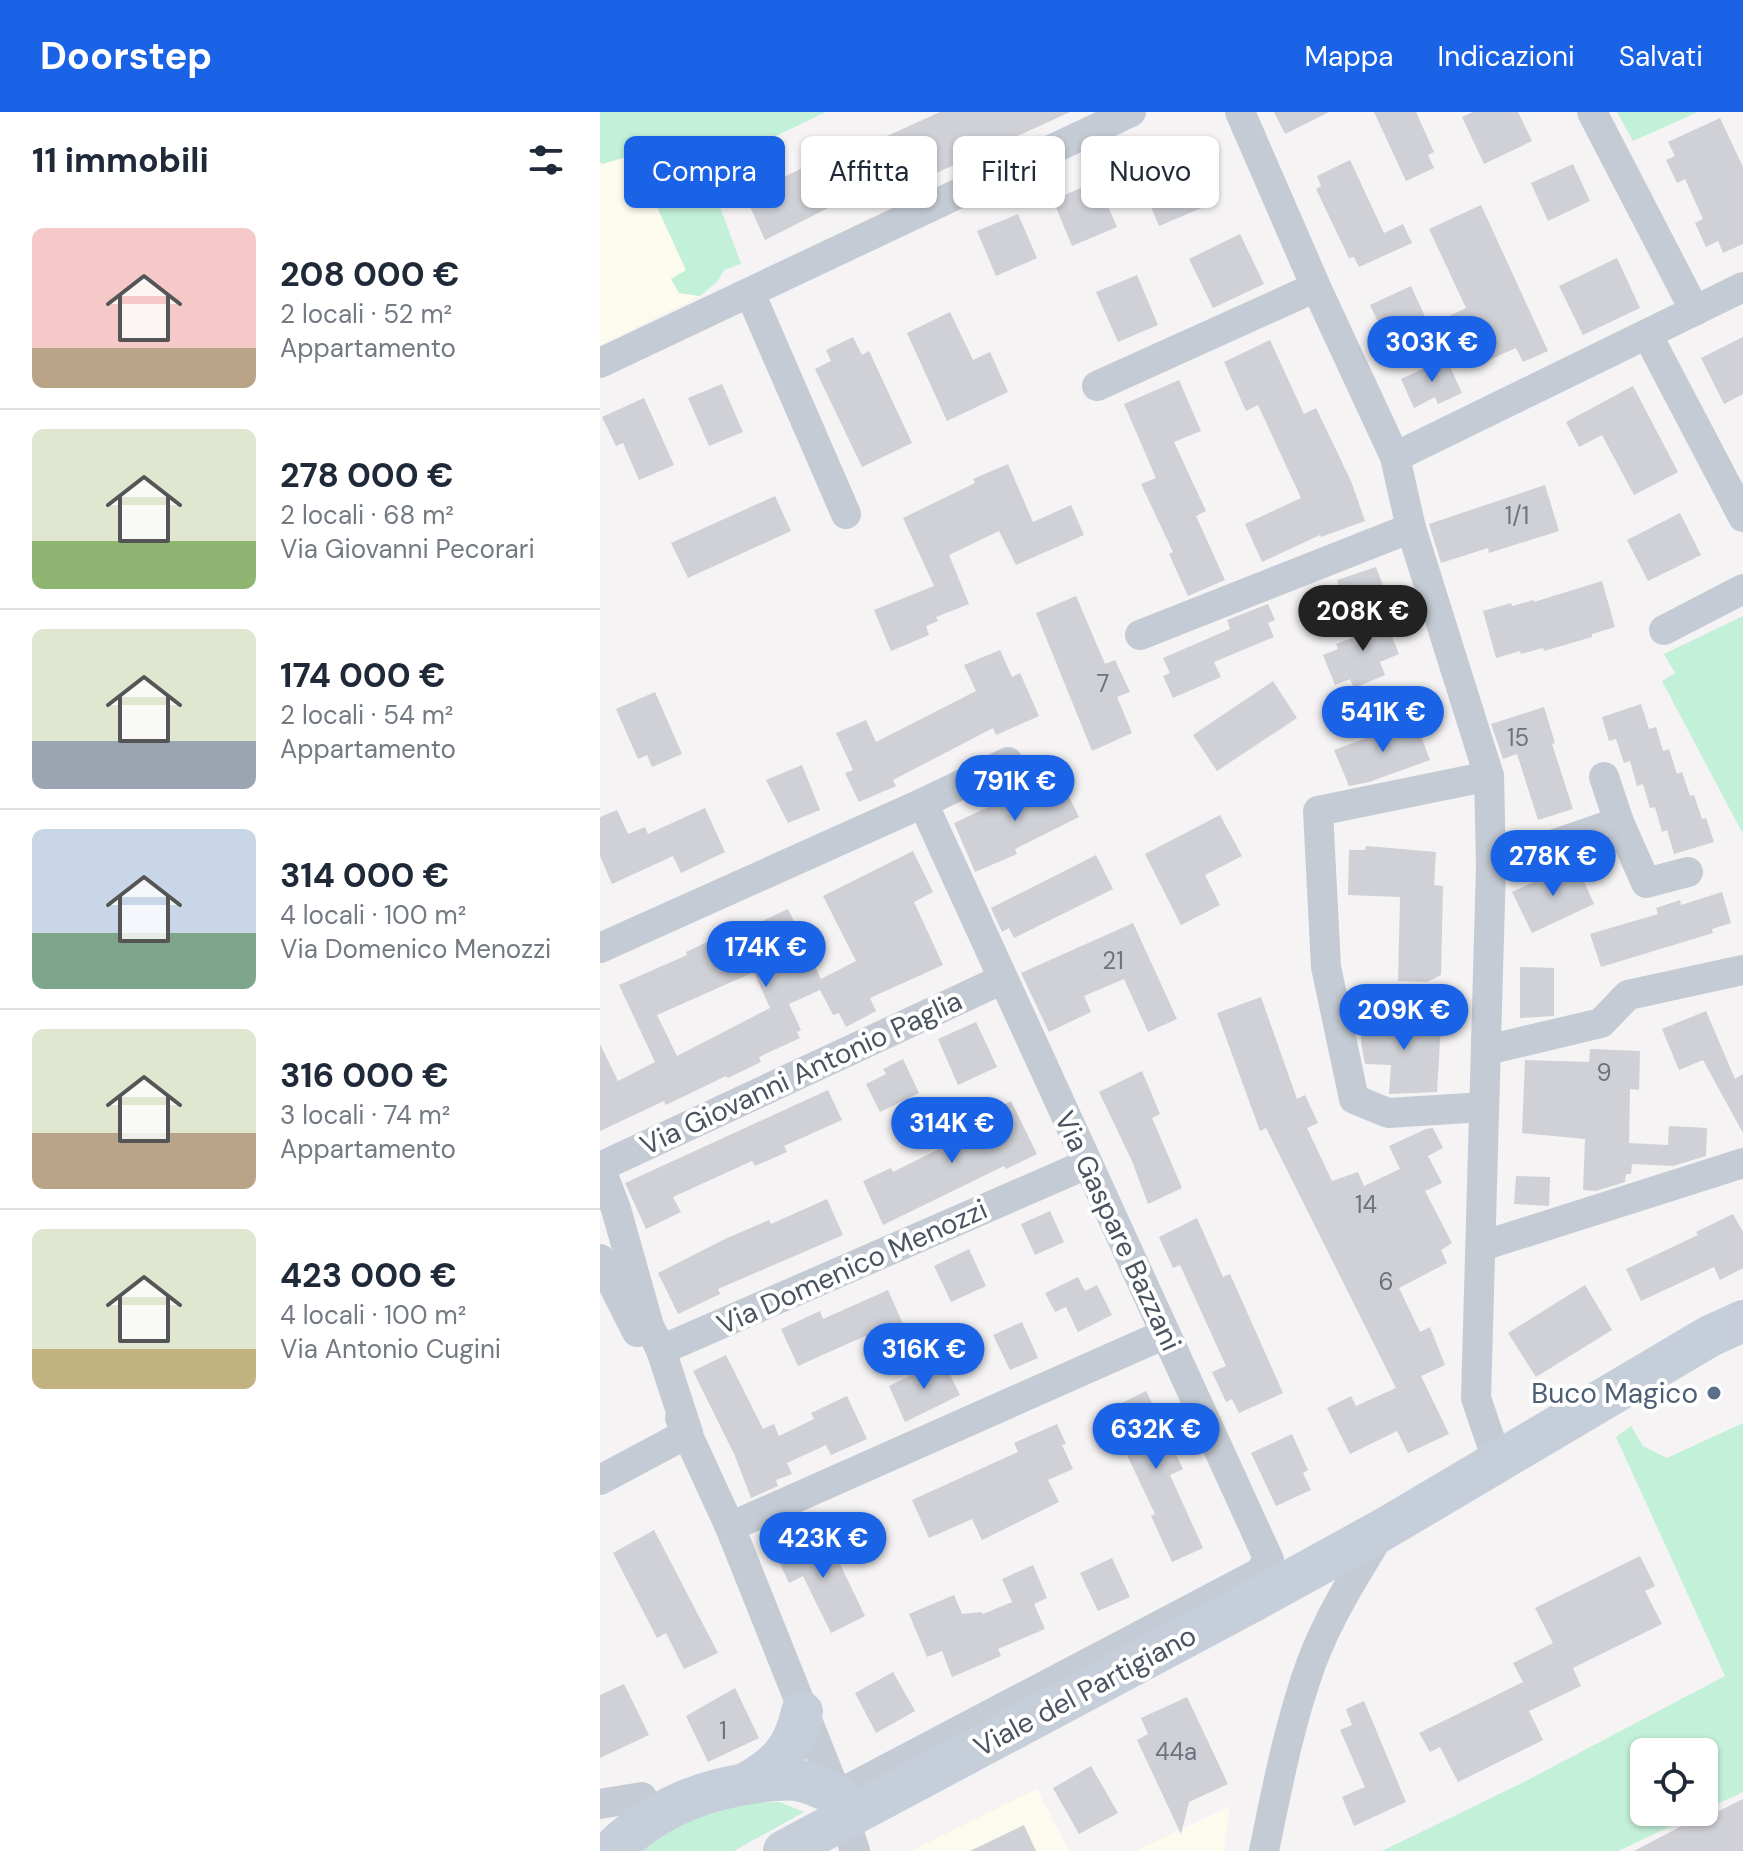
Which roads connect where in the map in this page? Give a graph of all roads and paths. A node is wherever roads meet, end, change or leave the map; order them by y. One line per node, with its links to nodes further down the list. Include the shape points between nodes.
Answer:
1 (1240, 112): 4 (street)
2 (1592, 112): 7 (street)
3 (1112, 116): 6 (street)
4 (1316, 287): 10 (street); 11 (street)
5 (1743, 287): 7 (street)
6 (750, 293): 9 (street); 12 (street)
7 (1695, 311): 8 (street)
8 (1648, 336): 11 (street); 13 (street)
9 (600, 363)
10 (1097, 386)
11 (1395, 457): 14 (street)
12 (846, 514)
13 (1743, 517)
14 (1411, 528): 17 (street); 19 (street)
15 (1743, 589): 16 (street)
16 (1664, 630)
17 (1140, 635)
18 (1008, 762): 21 (street)
19 (1489, 776): 23 (street); 29 (street, via 1318,811 1326,967 1354,1099 1388,1113)
20 (1604, 777): 22 (street)
21 (923, 803): 25 (street); 27 (street, Via Gaspare Bazzani)
22 (1619, 822): 23 (street); 24 (street, via 1646,883)
23 (1491, 866): 28 (street)
24 (1688, 872)
25 (600, 948)
26 (1743, 970): 28 (street, via 1628,995 1601,1023)
27 (1003, 979): 31 (street, Via Gaspare Bazzani); 32 (street, Via Giovanni Antonio Paglia)
28 (1487, 1050): 29 (street)
29 (1484, 1107): 33 (street)
30 (1743, 1163): 33 (street)
31 (1087, 1164): 36 (street, Via Gaspare Bazzani); 37 (street, Via Domenico Menozzi)
32 (600, 1167): 37 (street)
33 (1482, 1246): 39 (street, via 1476,1398)
34 (600, 1259): 38 (street)
35 (1743, 1321): 39 (main road, Viale del Partigiano)
36 (1165, 1334): 41 (street); 45 (street, Via Gaspare Bazzani, via 1269,1560 1259,1573)
37 (661, 1350): 38 (street)
38 (688, 1433): 40 (street); 41 (street)
39 (1497, 1460): 42 (main road, Viale del Partigiano)
40 (600, 1480)
41 (730, 1527): 43 (street)
42 (1384, 1529): 49 (main road, Viale del Partigiano, bridge); 51 (street, via 1348,1586 1312,1663 1285,1750)
43 (802, 1712): 44 (main road, via 780,1760); 45 (street)
44 (745, 1784): 45 (main road, via 797,1780); 48 (main road, via 676,1803)
45 (837, 1795): 50 (street)
46 (642, 1797): 47 (street)
47 (600, 1804)
48 (611, 1851)
49 (784, 1851)
50 (855, 1851)
51 (1264, 1851)

